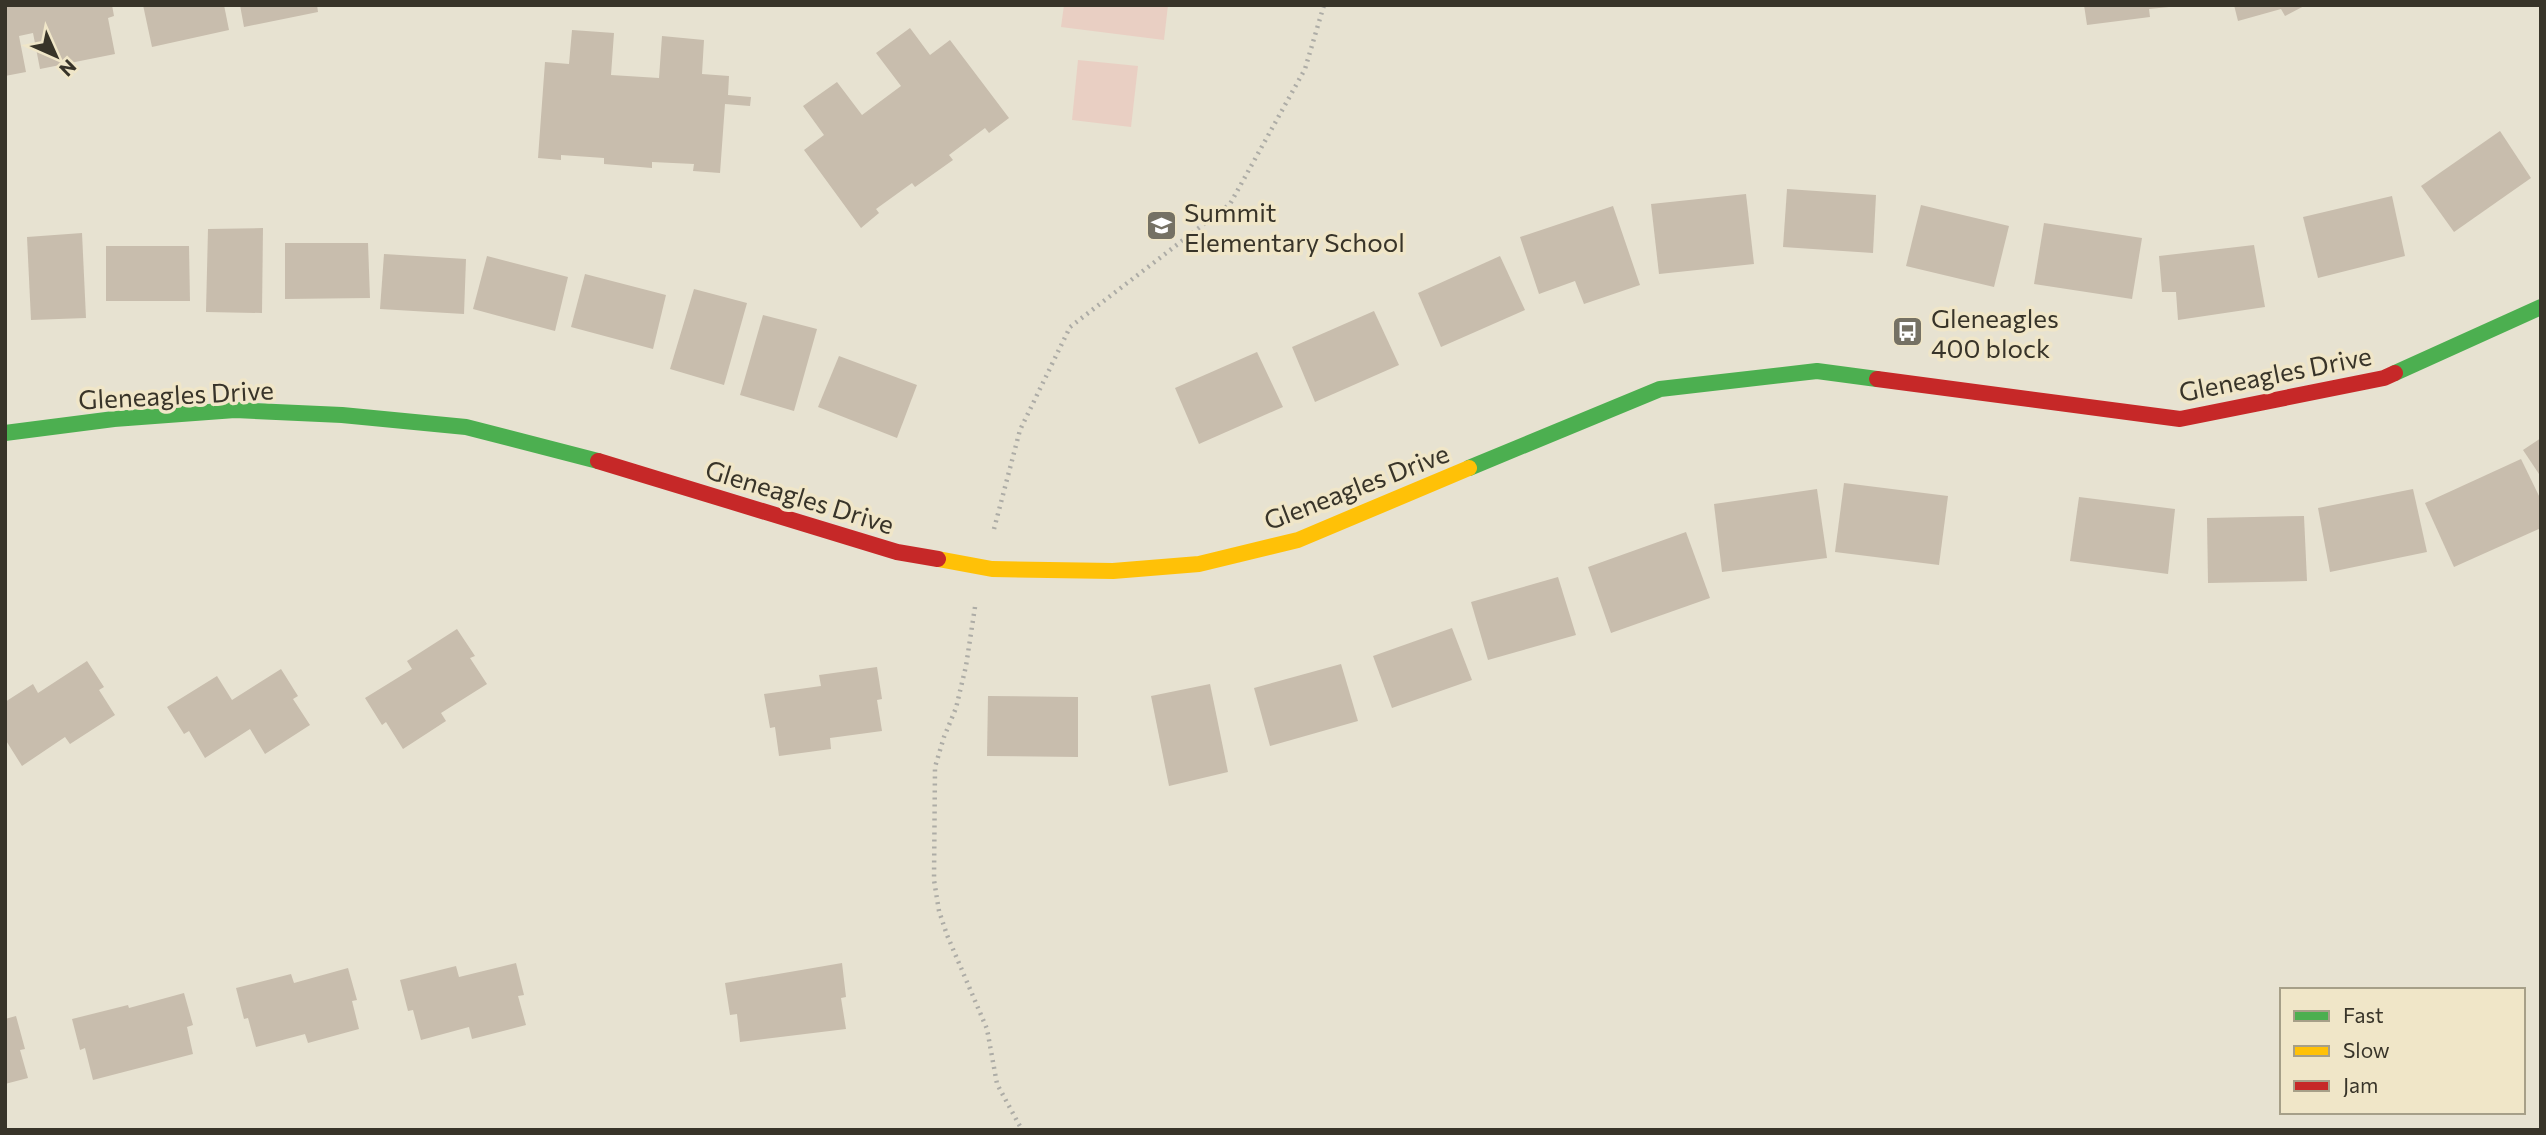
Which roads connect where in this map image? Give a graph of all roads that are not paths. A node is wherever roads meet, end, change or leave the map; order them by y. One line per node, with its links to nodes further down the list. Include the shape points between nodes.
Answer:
1 (2541, 307): 2 (street, Gleneagles Drive, via 2384,377 2180,419 1817,371 1661,389 1298,540 1199,564 1113,571 992,569 897,552 580,455 466,427 235,410)
2 (5, 433)

